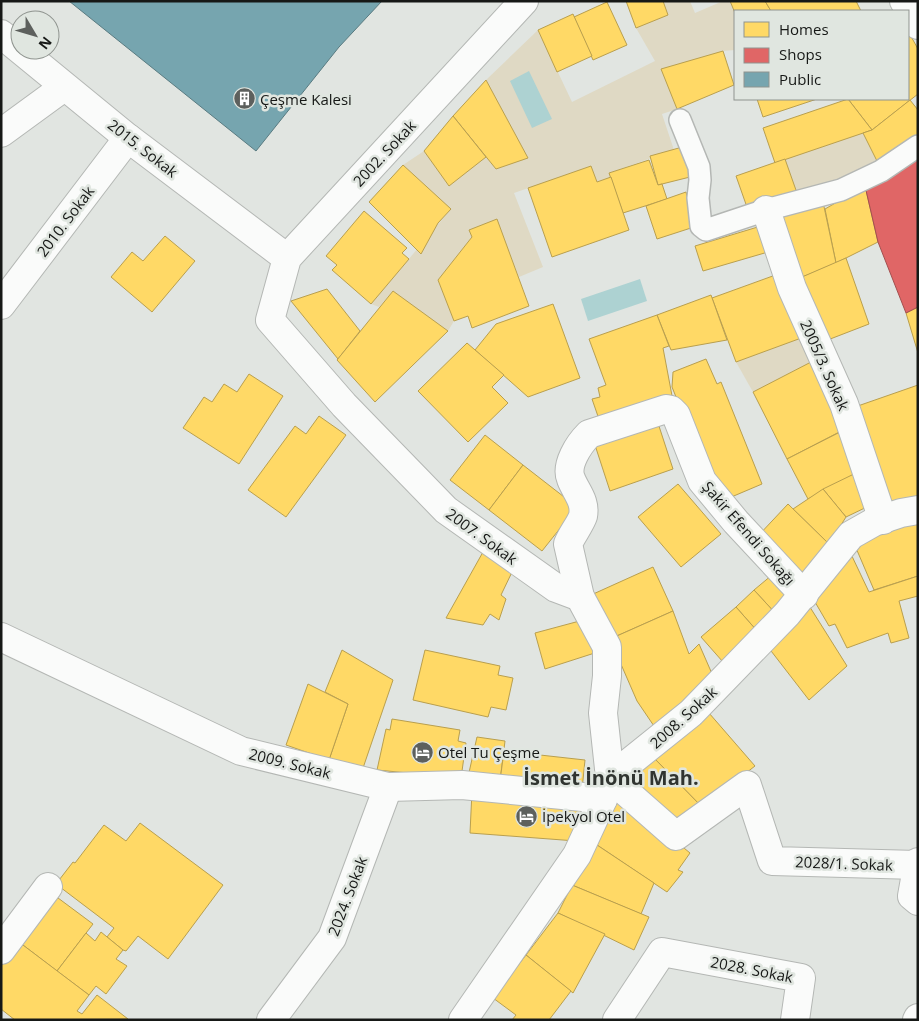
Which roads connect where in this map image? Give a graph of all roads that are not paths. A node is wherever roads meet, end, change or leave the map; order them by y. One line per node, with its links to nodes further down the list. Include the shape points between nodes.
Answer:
1 (524, 1): 11 (street, 2002. Sokak)
2 (904, 1): 3 (street)
3 (918, 25)
4 (1, 34): 5 (street, 2015. Sokak)
5 (64, 87): 7 (street); 8 (street, 2015. Sokak)
6 (680, 120): 10 (lane, via 699,168 702,228 709,230)
7 (1, 133)
8 (128, 138): 11 (street, 2015. Sokak); 12 (street, 2010. Sokak)
9 (918, 146): 10 (lane, via 881,171 841,190)
10 (766, 210): 15 (street, 2005/3. Sokak, via 792,288 844,404)
11 (287, 258): 13 (street, 2002. Sokak)
12 (1, 305)
13 (270, 320): 17 (street, 2007. Sokak, via 344,405 446,510 556,588)
14 (918, 510): 15 (street, 2008. Sokak)
15 (883, 520): 16 (street, 2008. Sokak, via 851,535)
16 (804, 594): 17 (street, Şakir Efendi Sokağı, via 702,481 676,415 666,409 589,434 572,457 570,478 582,500 583,516 568,544); 20 (street, 2008. Sokak, via 692,714)
17 (580, 598): 20 (street, via 607,647 603,713)
18 (1, 637): 19 (street, 2009. Sokak, via 241,750)
19 (388, 787): 20 (street, 2009. Sokak, via 462,784); 25 (street, 2024. Sokak, via 332,938)
20 (607, 789): 21 (street, 2028/1. Sokak, via 676,836 747,785 772,861); 26 (street, 2008. Sokak, via 577,855)
21 (917, 864): 23 (street, via 912,896)
22 (48, 887): 24 (street)
23 (918, 901)
24 (1, 950)
25 (272, 1020)
26 (463, 1020)
27 (617, 1020): 28 (street, 2028. Sokak, via 662,952 801,978)
28 (795, 1020)

